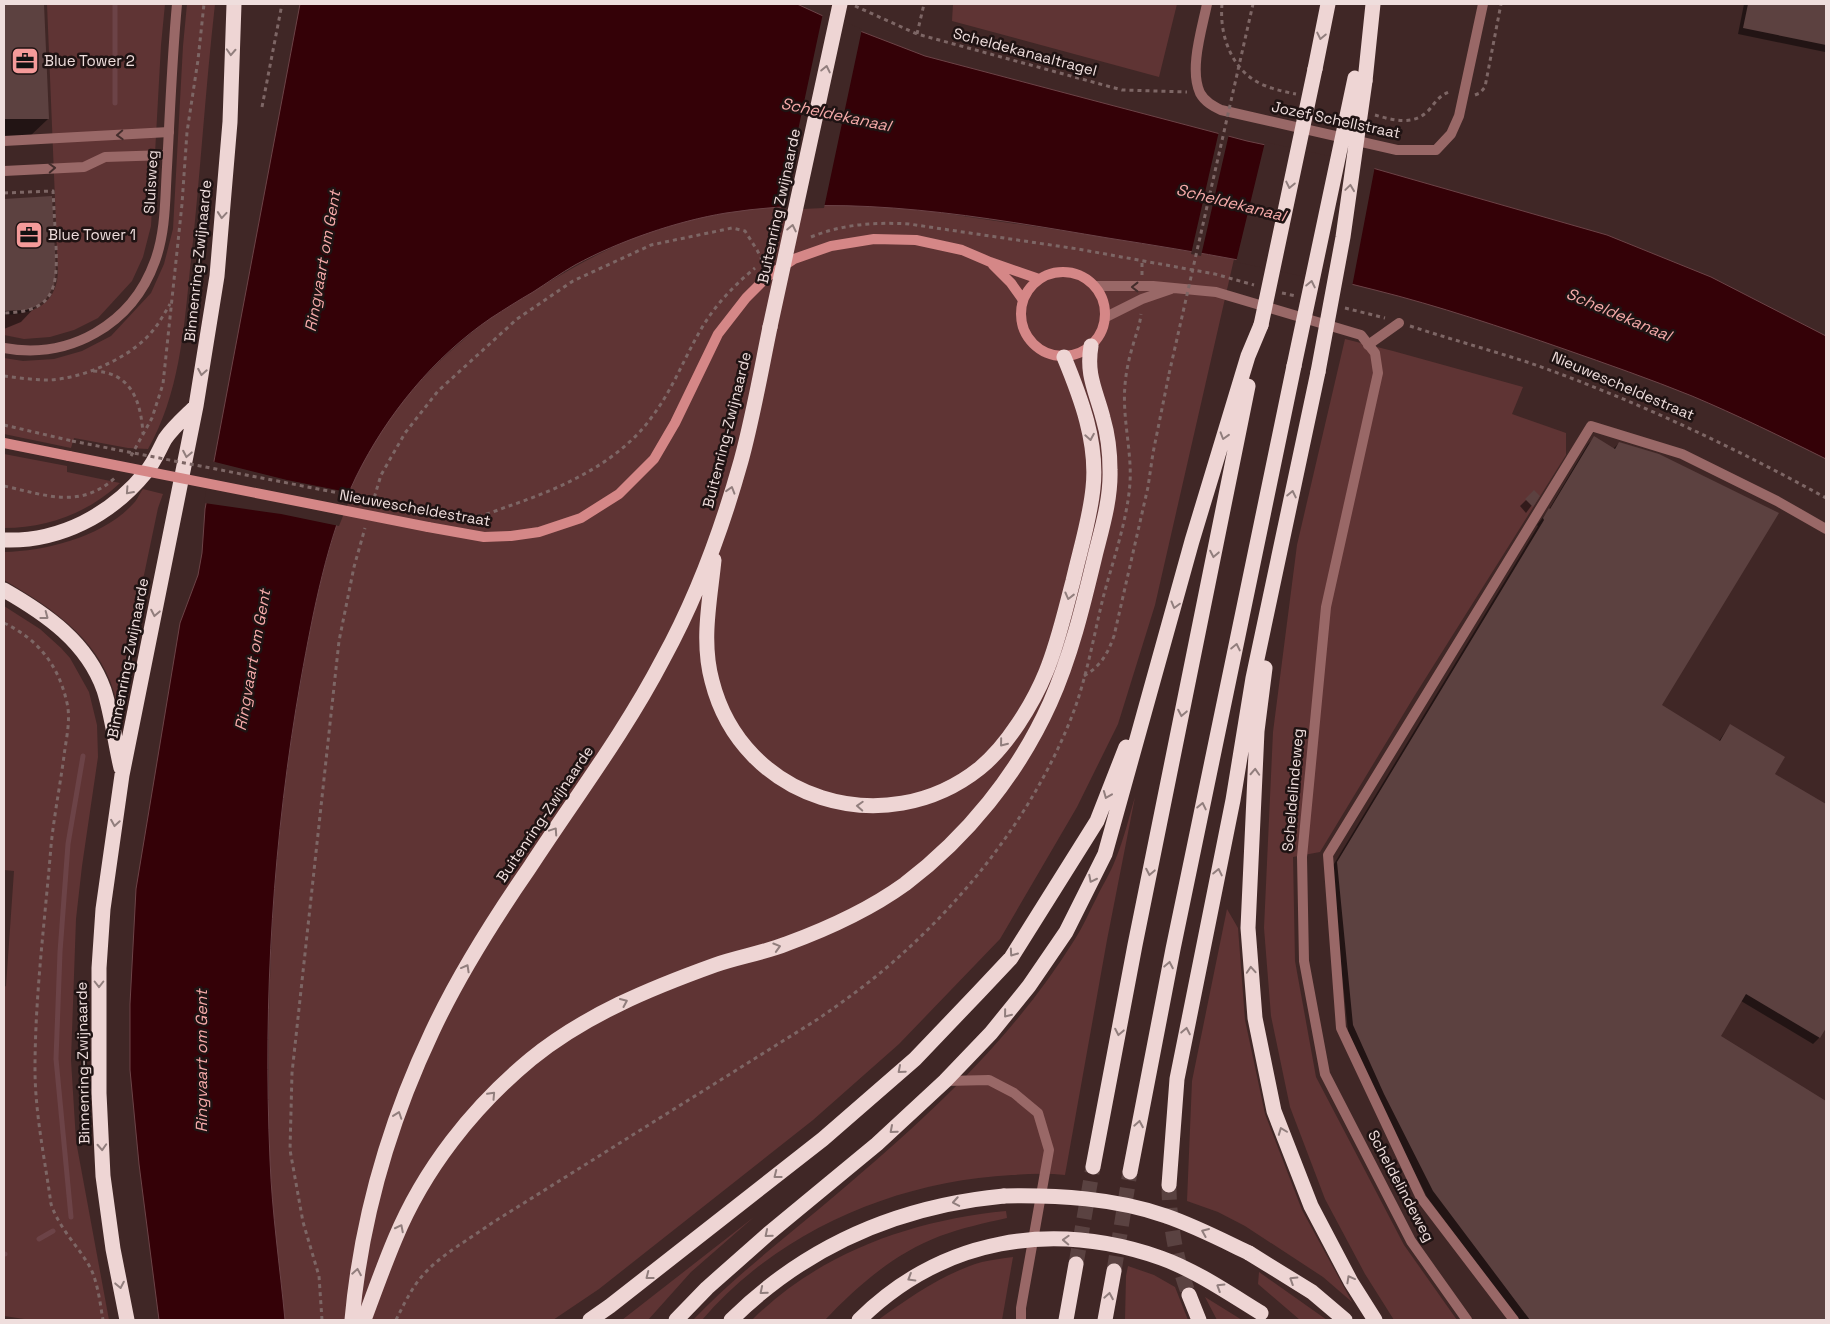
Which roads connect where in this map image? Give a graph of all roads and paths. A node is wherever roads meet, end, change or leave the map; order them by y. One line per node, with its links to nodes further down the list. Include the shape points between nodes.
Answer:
1 (177, 4): 17 (street, Sluisweg)
2 (204, 4): 30 (path, via 187,132)
3 (234, 4): 43 (highway, Binnenring-Zwijnaarde, one-way to 43, via 230,122 217,276)
4 (282, 4): 16 (path)
5 (840, 4): 35 (highway, Buitenring Zwijnaarde, one-way to 5, bridge)
6 (850, 4): 13 (path, Scheldekanaaltragel)
7 (924, 4): 13 (path)
8 (1206, 4): 15 (street, via 1197,56 1196,76)
9 (1253, 4): 60 (path, bridge, via 1169,374 1148,487 1114,636 1098,667)
10 (1328, 4): 39 (highway, one-way to 39, bridge, via 1261,325)
11 (1372, 4): 14 (highway)
12 (1483, 4): 15 (street, Jozef Schellstraat, via 1459,116 1451,134 1436,150 1397,150 1221,110 1210,105)
13 (917, 34): 15 (path, Scheldekanaaltragel, via 1122,90)
14 (1360, 80): 57 (highway, one-way to 14, bridge, via 1343,236); 65 (highway, one-way to 14, bridge, via 1172,949 1294,366)
15 (1200, 93)
16 (262, 107)
17 (169, 132): 18 (street, one-way to 18); 19 (street, Sluisweg)
18 (4, 141)
19 (167, 155): 20 (street, one-way to 19, via 84,167 105,157); 38 (street, Sluisweg, via 163,228 155,261 142,288 106,328 78,341 52,349 23,352)
20 (4, 171)
21 (4, 193): 32 (path, via 53,191 57,272 53,289 42,303 27,311)
22 (1142, 260): 26 (path)
23 (990, 262): 24 (main road, Nieuwescheldestraat, via 962,250 916,240 874,239 831,246 794,259); 25 (main road, Nieuwescheldestraat); 29 (main road, Nieuwescheldestraat, via 1011,282)
24 (768, 276): 46 (main road, Nieuwescheldestraat, bridge, via 718,334 654,459 619,494 581,518 539,532 484,537); 51 (path, via 745,231 732,228 651,245 573,281 517,319 438,391 406,433 381,474)
25 (1039, 279): 27 (main road, via 1069,272 1079,274); 29 (main road)
26 (1142, 280)
27 (1096, 286): 28 (street, one-way to 27); 33 (main road, via 1102,296)
28 (1174, 288): 33 (street); 36 (street, via 1216,292 1361,335)
29 (1023, 300): 40 (main road, via 1020,314 1022,327 1029,339 1038,349)
30 (172, 301): 41 (path, via 144,340); 45 (path, via 163,384)
31 (1142, 307): 60 (path, via 1125,387 1130,482 1124,520)
32 (4, 313)
33 (1106, 317): 37 (main road, via 1104,328)
34 (1400, 323): 36 (street); 50 (path, Nieuwescheldestraat, via 1530,364 1606,393 1738,452)
35 (770, 327): 55 (highway, Buitenring-Zwijnaarde, one-way to 35, via 741,460)
36 (1368, 345): 87 (street, Scheldelindeweg, via 1375,353 1378,373 1326,606 1302,857 1304,961 1324,1074 1411,1241)
37 (1091, 346): 40 (main road, via 1079,354); 75 (highway, one-way to 37, via 396,1236 440,1157 491,1096 533,1058 572,1030 667,983 782,946 865,909 904,884 945,850 976,819 1006,780 1051,702 1070,653 1108,498 1109,445 1089,376)
38 (4, 348)
39 (1251, 356): 61 (highway, one-way to 61, via 1192,541); 64 (highway, one-way to 64)
40 (1064, 357): 55 (highway, one-way to 55, via 1078,390 1094,461 1088,520 1066,608 1046,672 1027,709 998,750 980,768 953,786 920,799 889,806 858,806 825,800 770,772 746,747 725,716 707,658 706,628)
41 (92, 371): 42 (path, via 53,380); 45 (path, via 107,372 134,394)
42 (4, 376)
43 (196, 406): 56 (highway, one-way to 56, via 166,437 148,471 123,498 101,514 59,532 30,539); 62 (highway, Binnenring-Zwijnaarde, one-way to 62)
44 (4, 425): 52 (path, bridge)
45 (143, 436): 47 (path)
46 (4, 443)
47 (127, 463)
48 (117, 475): 49 (path, via 92,494 72,498)
49 (4, 486)
50 (1826, 498)
51 (370, 511)
52 (431, 512)
53 (367, 521): 73 (path, via 339,640 292,1073 290,1150 303,1222 319,1276)
54 (1826, 529): 88 (street, via 1777,500 1682,454 1591,426 1328,856 1340,1028 1421,1198)
55 (717, 536): 74 (highway, Buitenring-Zwijnaarde, one-way to 55, via 365,1225 382,1161 433,1030 469,963 528,869 632,715 665,657)
56 (4, 540)
57 (1282, 542): 66 (highway, one-way to 57, via 1177,1079); 86 (highway, one-way to 57, via 1311,1206 1274,1111 1255,1018 1248,928 1257,731)
58 (4, 590): 62 (highway, one-way to 62, via 56,624 81,649 97,674 104,691)
59 (4, 624): 71 (path, via 29,638 46,654 58,676 67,704 68,730 52,842 42,948 36,1100 54,1216 90,1268 96,1281)
60 (1084, 676): 76 (path, via 1071,719 1052,762 1024,811 952,905 902,955 818,1019 444,1256 424,1274)
61 (1151, 685): 63 (highway, one-way to 63, via 1105,854 1066,932 1029,986); 77 (highway, one-way to 77, via 1097,821 1011,958 915,1059 823,1139)
62 (122, 775): 72 (highway, Binnenring-Zwijnaarde, one-way to 72, via 107,875 99,968 99,1093 113,1249)
63 (946, 1081): 78 (highway, one-way to 78, via 877,1144 706,1288); 81 (street, via 989,1080 1014,1093 1038,1114 1049,1150 1021,1308)
64 (1093, 1167)
65 (1130, 1172)
66 (1169, 1185)
67 (1076, 1264): 82 (highway)
68 (1114, 1271): 83 (highway, one-way to 68)
69 (1189, 1295): 84 (highway)
70 (1266, 1317): 80 (highway, one-way to 80, bridge, via 1213,1283 1163,1258 1125,1247 1047,1239 1008,1242 955,1256 906,1281)
71 (103, 1320)
72 (127, 1320)
73 (322, 1320)
74 (352, 1320)
75 (364, 1320)
76 (396, 1320)
77 (590, 1320)
78 (676, 1320)
79 (731, 1320): 85 (highway, one-way to 79, bridge, via 1312,1292 1249,1253 1164,1215 1115,1203 1065,1197 1004,1196 942,1205 871,1226 806,1260 775,1281)
80 (859, 1320)
81 (1022, 1320)
82 (1066, 1320)
83 (1105, 1320)
84 (1199, 1320)
85 (1345, 1320)
86 (1375, 1320)
87 (1467, 1320)
88 (1514, 1320)

